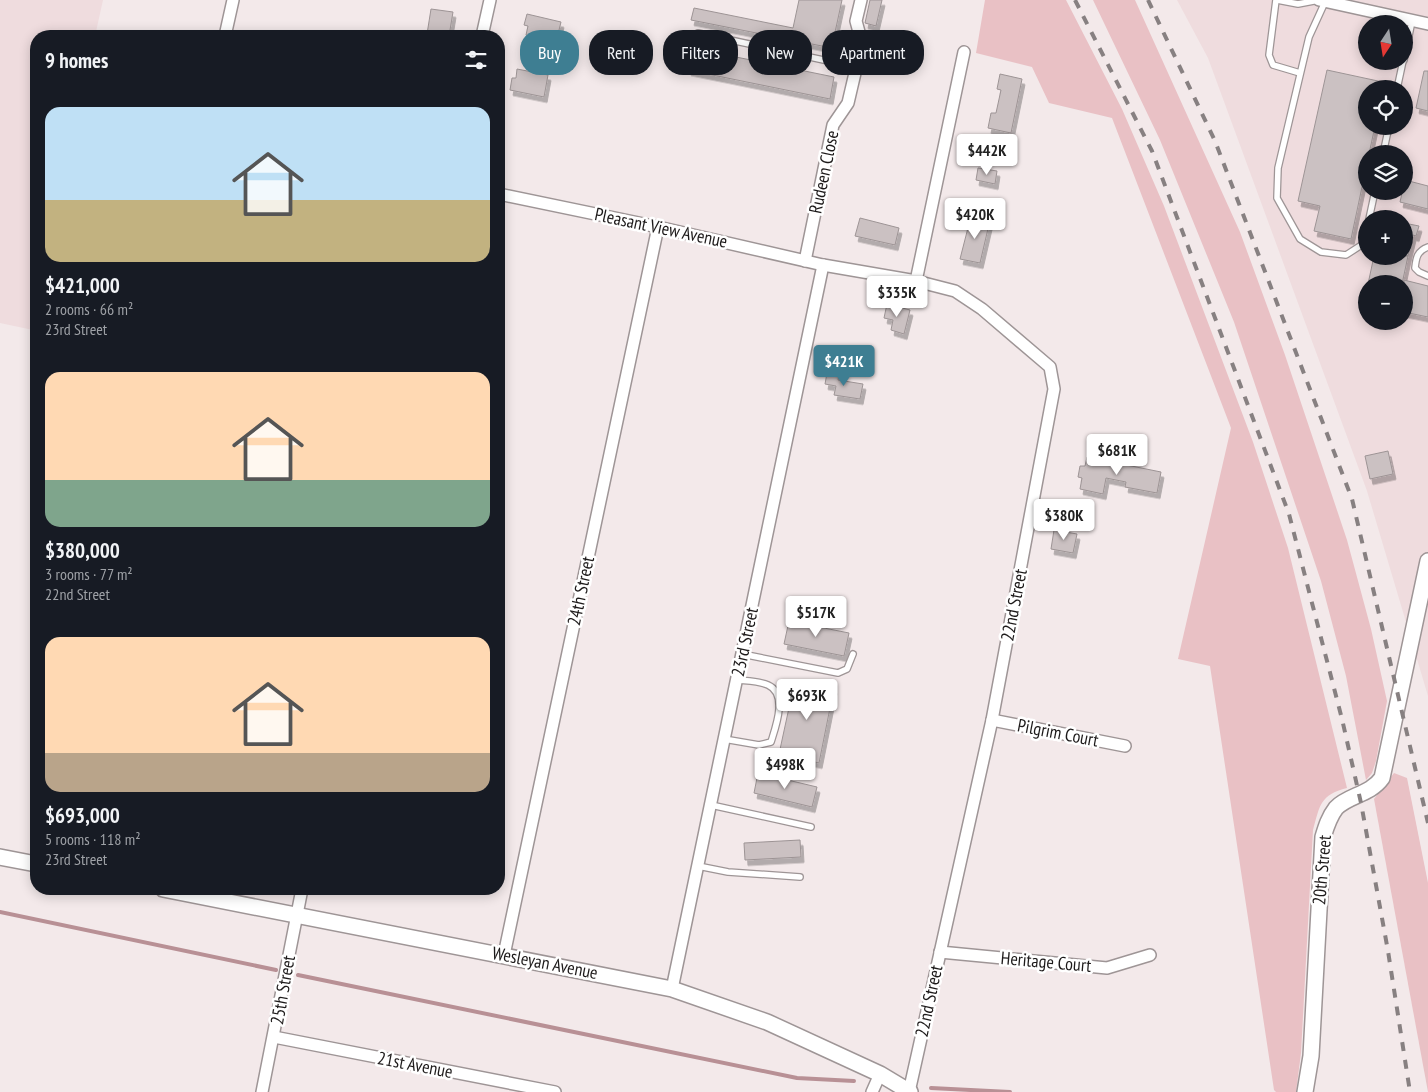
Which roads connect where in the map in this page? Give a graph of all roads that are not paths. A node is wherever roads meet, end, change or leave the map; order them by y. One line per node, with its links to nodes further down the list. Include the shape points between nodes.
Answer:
1 (233, 0): 9 (street)
2 (490, 0): 10 (street)
3 (861, 0): 11 (street, Rudeen Close, via 856,20)
4 (1277, 0): 5 (lane, via 1298,4); 15 (lane, via 1269,55 1273,65)
5 (1321, 1): 6 (street); 15 (lane)
6 (1385, 15)
7 (1413, 21): 8 (street)
8 (1428, 24)
9 (226, 30)
10 (483, 30)
11 (859, 30)
12 (738, 42): 14 (lane)
13 (964, 52): 24 (street)
14 (822, 60)
15 (1300, 73): 19 (lane, via 1278,168 1277,198 1300,239 1321,252 1346,255)
16 (854, 75): 21 (street, Rudeen Close, via 848,103 833,125)
17 (505, 195): 18 (street, Pleasant View Avenue)
18 (658, 227): 21 (street, Pleasant View Avenue); 42 (street, 24th Street)
19 (1358, 247)
20 (1428, 248): 23 (lane, via 1416,256 1415,268)
21 (806, 261): 22 (street, Pleasant View Avenue)
22 (823, 265): 24 (street, 22nd Street); 26 (street, 23rd Street)
23 (1428, 276)
24 (916, 281): 29 (street, 22nd Street, via 954,291 982,309 1050,367 1054,390)
25 (1428, 561): 51 (street, 20th Street, via 1382,778 1376,787 1337,806 1322,837 1311,1056)
26 (742, 654): 27 (lane, via 838,673 847,669); 28 (street, 23rd Street)
27 (853, 654)
28 (736, 680): 30 (street, 23rd Street); 30 (lane, via 767,684 776,690 779,700 776,726 771,742 759,745)
29 (992, 720): 31 (street, Pilgrim Court); 41 (street, 22nd Street)
30 (724, 739): 32 (street, 23rd Street)
31 (1125, 746)
32 (710, 805): 33 (lane); 36 (street, 23rd Street)
33 (811, 827)
34 (0, 857): 35 (street)
35 (30, 863)
36 (698, 866): 37 (lane, via 728,872); 44 (street, 23rd Street)
37 (800, 876)
38 (194, 895): 40 (street, Wesleyan Avenue)
39 (301, 895): 40 (street, 25th Street)
40 (297, 915): 42 (street, Wesleyan Avenue); 45 (street, 25th Street)
41 (940, 952): 43 (street, Heritage Court, via 1107,968); 50 (street, 22nd Street)
42 (504, 955): 44 (street, Wesleyan Avenue)
43 (1150, 955)
44 (672, 989): 46 (street, Wesleyan Avenue, via 767,1022)
45 (274, 1037): 47 (street, 25th Street); 48 (street, 21st Avenue)
46 (880, 1074): 49 (street); 50 (street, Wesleyan Avenue)
47 (262, 1092)
48 (555, 1092)
49 (872, 1092)
50 (910, 1092)
51 (1304, 1092)

